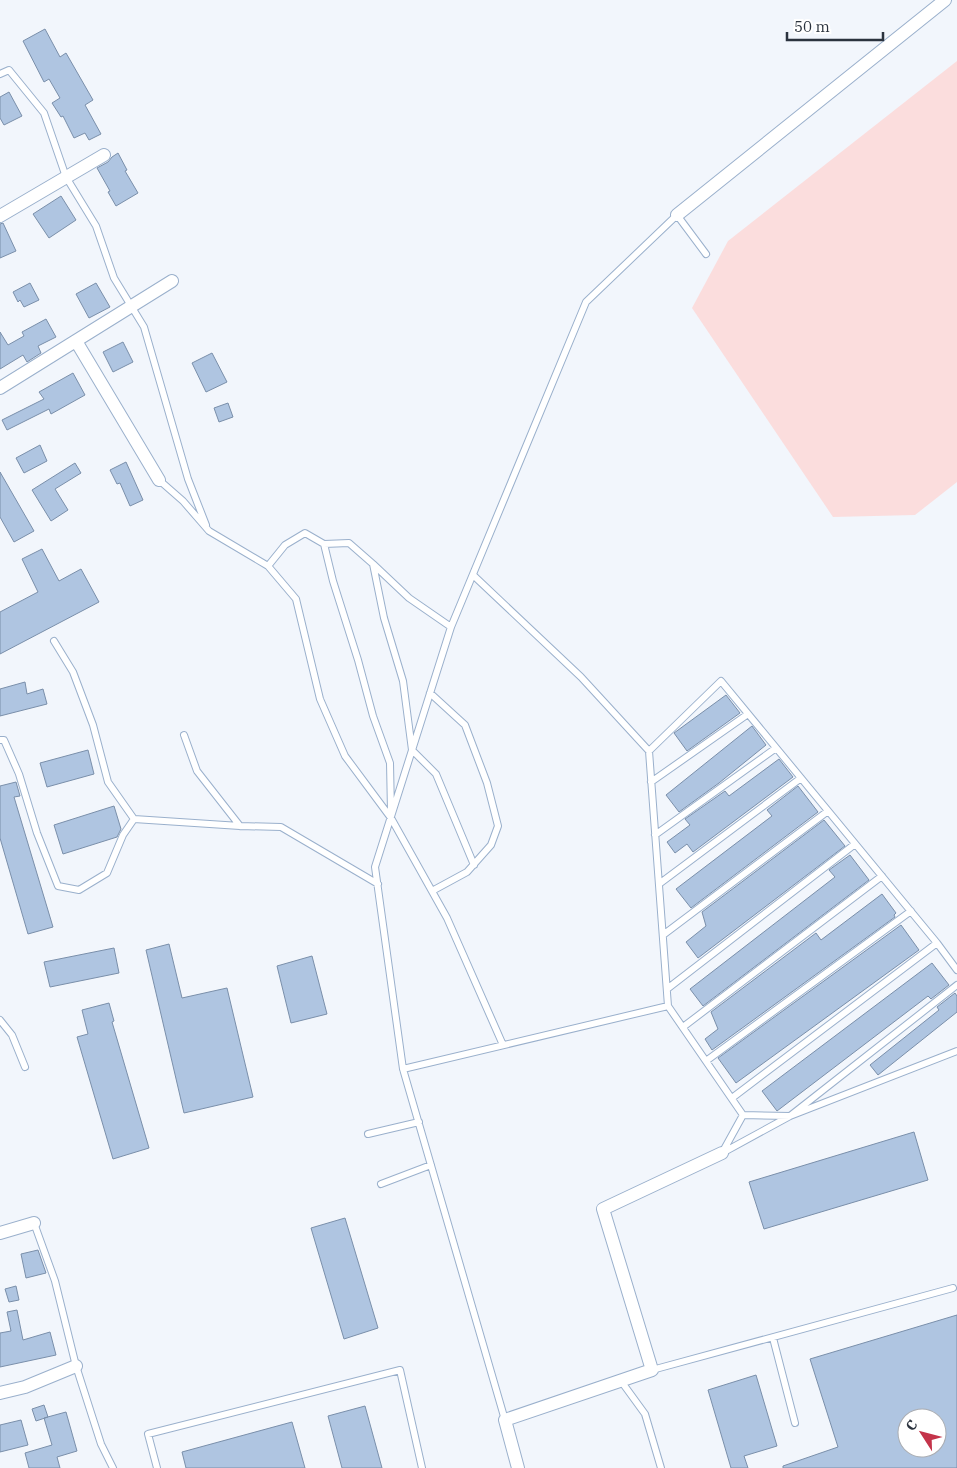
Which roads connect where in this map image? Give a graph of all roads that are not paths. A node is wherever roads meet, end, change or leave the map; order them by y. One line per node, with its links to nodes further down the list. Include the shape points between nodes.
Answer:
1 (945, 0): 5 (street)
2 (0, 74): 4 (lane, via 9,70 44,114)
3 (104, 155): 4 (street)
4 (66, 177): 6 (street); 9 (lane, via 96,226 114,278)
5 (677, 215): 7 (lane); 17 (lane, via 586,302)
6 (0, 216)
7 (706, 254)
8 (172, 281): 9 (street)
9 (132, 306): 10 (street); 13 (lane, via 144,327 188,479)
10 (76, 341): 11 (street); 12 (street)
11 (0, 388)
12 (159, 480): 13 (lane)
13 (209, 531): 16 (lane)
14 (324, 544): 15 (lane, via 349,543); 16 (lane, via 305,533 285,545); 30 (lane, via 373,716 390,763)
15 (373, 564): 18 (lane, via 409,598); 25 (lane, via 384,618 403,681)
16 (268, 566): 30 (lane, via 296,599 320,699 345,756)
17 (473, 574): 18 (lane); 26 (lane, via 581,677)
18 (451, 627): 20 (lane)
19 (54, 641): 31 (lane, via 73,672 93,725 108,782)
20 (430, 693): 25 (lane); 35 (lane, via 465,725 487,783 498,826 492,845)
21 (748, 714): 24 (lane); 26 (lane, via 721,681); 28 (lane)
22 (184, 735): 32 (lane, via 198,771)
23 (0, 740): 31 (lane, via 4,740 19,774 58,886 79,890 107,873 123,835)
24 (776, 748): 27 (lane); 33 (lane)
25 (412, 750): 30 (lane); 35 (lane, via 436,774)
26 (649, 750): 28 (lane)
27 (801, 778): 29 (lane); 38 (lane)
28 (651, 782): 33 (lane)
29 (828, 811): 34 (lane); 41 (lane)
30 (391, 818): 37 (lane, via 375,867); 39 (lane)
31 (134, 819): 32 (lane)
32 (240, 826): 37 (lane, via 281,827)
33 (655, 835): 38 (lane)
34 (856, 844): 36 (lane); 45 (lane)
35 (474, 864): 39 (lane, via 467,872)
36 (882, 876): 40 (lane); 48 (lane)
37 (378, 884): 53 (lane)
38 (659, 884): 41 (lane)
39 (432, 891): 49 (lane)
40 (911, 911): 42 (lane); 51 (lane)
41 (663, 935): 45 (lane)
42 (937, 943): 43 (lane); 54 (lane)
43 (957, 970)
44 (957, 985): 56 (lane)
45 (667, 989): 46 (lane)
46 (668, 1006): 48 (lane); 49 (lane)
47 (0, 1020): 52 (lane, via 12,1035)
48 (683, 1027): 51 (lane)
49 (503, 1045): 53 (lane)
50 (957, 1051): 56 (lane)
51 (706, 1061): 54 (lane)
52 (25, 1068)
53 (403, 1069): 57 (lane)
54 (732, 1098): 55 (lane)
55 (743, 1115): 56 (lane); 59 (lane)
56 (790, 1116): 59 (lane)
57 (419, 1122): 58 (lane); 60 (lane)
58 (368, 1134)
59 (722, 1153): 67 (street, via 603,1209)
60 (431, 1165): 61 (lane); 70 (lane)
61 (381, 1184)
62 (34, 1223): 63 (street); 66 (lane, via 55,1281)
63 (0, 1233)
64 (953, 1288): 65 (lane)
65 (774, 1338): 67 (lane); 71 (lane)
66 (76, 1366): 69 (street, via 25,1387); 72 (lane, via 101,1444)
67 (652, 1370): 68 (street)
68 (621, 1382): 70 (street); 76 (lane, via 645,1414)
69 (0, 1393)
70 (505, 1420): 75 (street)
71 (795, 1423)
72 (113, 1468)
73 (157, 1468): 74 (lane, via 148,1434 400,1370)
74 (422, 1468)
75 (518, 1468)
76 (661, 1468)

